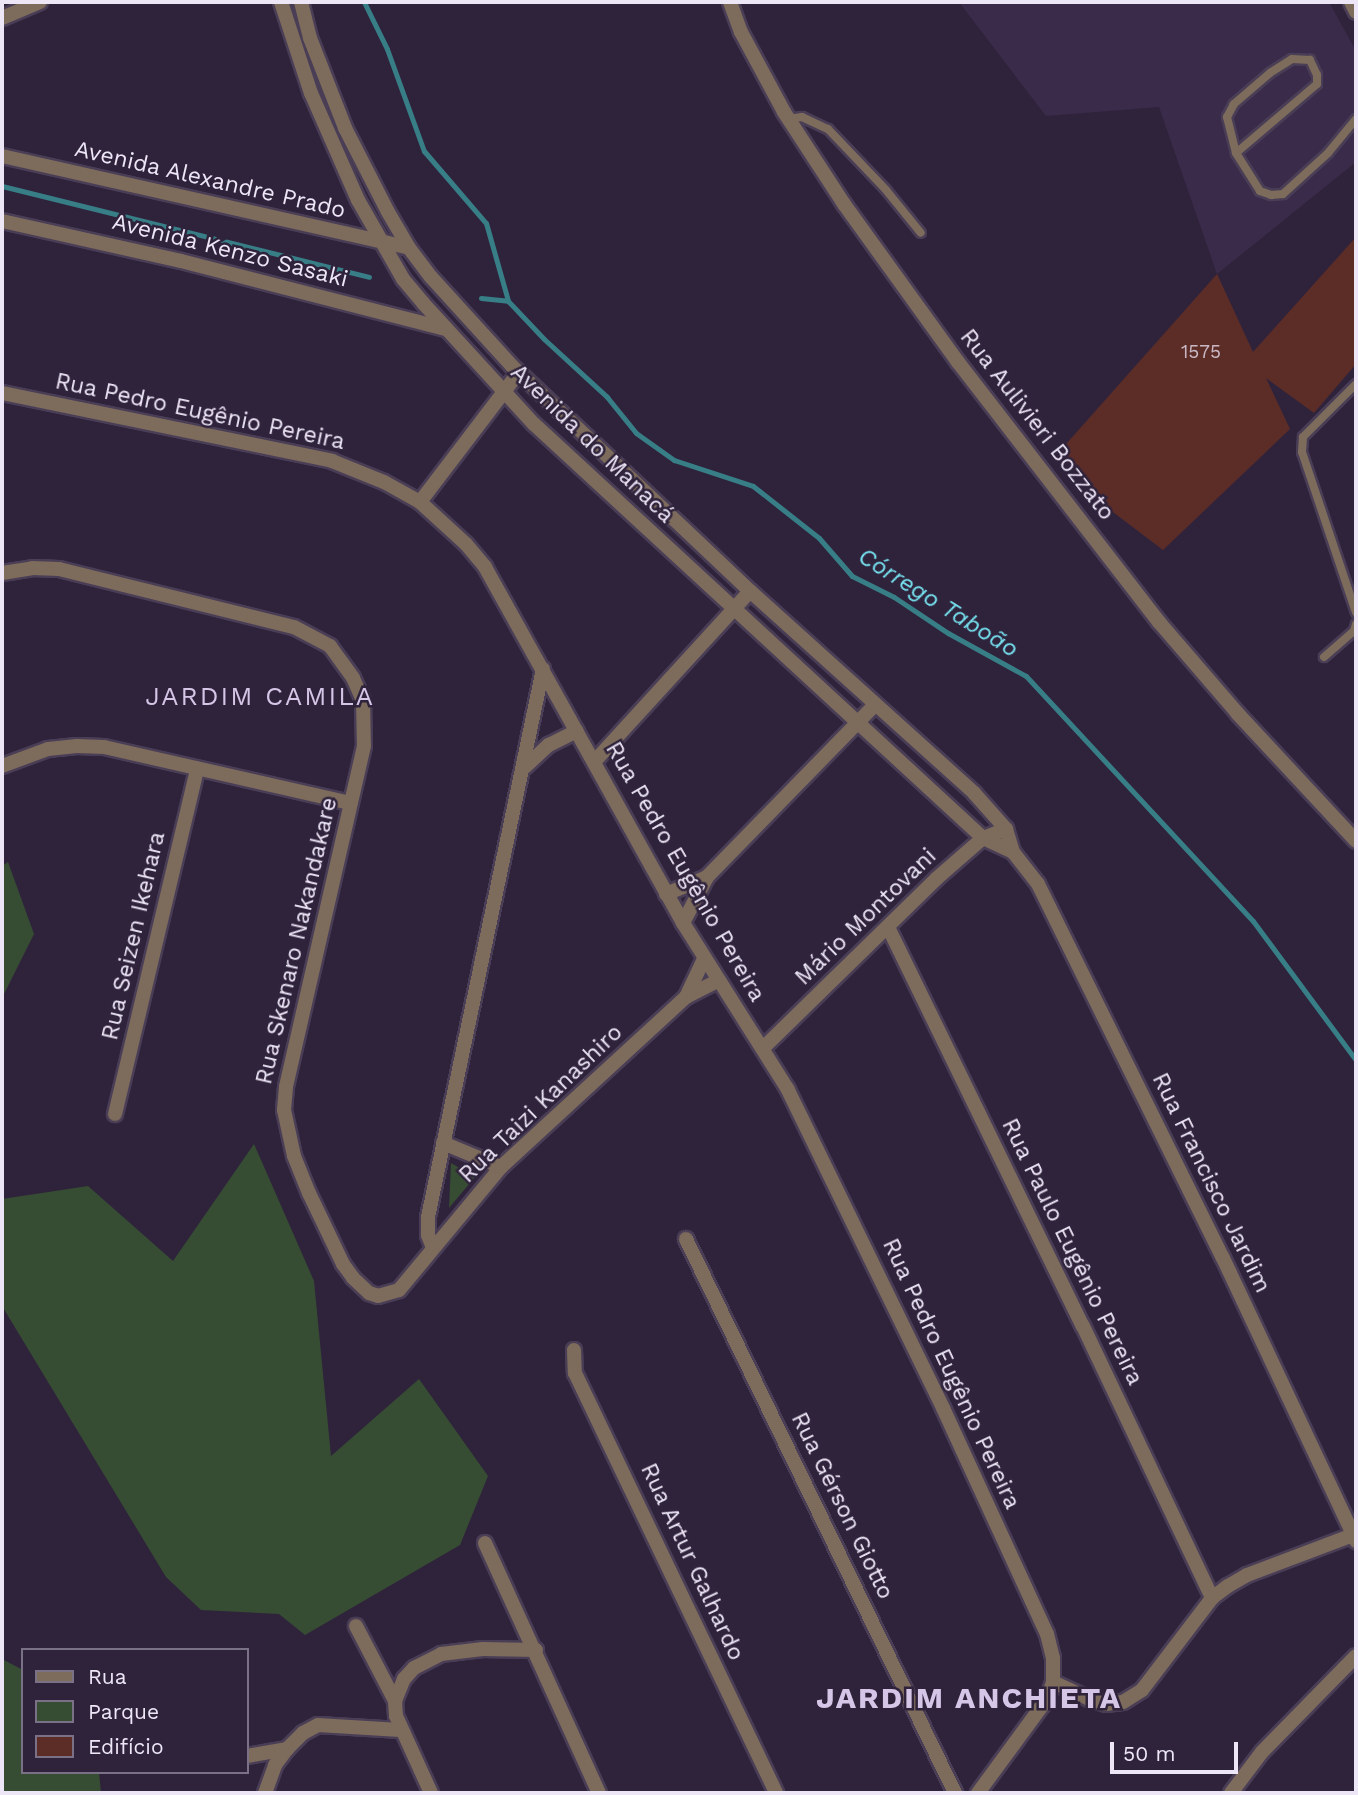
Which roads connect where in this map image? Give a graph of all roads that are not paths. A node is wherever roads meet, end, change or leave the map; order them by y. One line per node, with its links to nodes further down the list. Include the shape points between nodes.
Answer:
1 (40, 2): 7 (street)
2 (281, 2): 14 (street, Avenida do Manacá, via 329,138)
3 (301, 2): 15 (street, Avenida do Manacá, via 341,118)
4 (730, 2): 8 (street, Rua Aulivieri Bozzato)
5 (1351, 2): 6 (street)
6 (1356, 12)
7 (2, 18)
8 (788, 119): 13 (lane, via 802,117 828,129); 42 (street, Rua Aulivieri Bozzato, via 958,362 1159,622)
9 (1356, 119): 10 (lane, via 1328,153 1283,194 1260,191)
10 (1236, 153): 10 (lane, via 1227,117 1234,104 1292,59 1310,60 1317,84)
11 (2, 156): 14 (street, Avenida Alexandre Prado)
12 (2, 221): 18 (street, Avenida Kenzo Sasaki)
13 (921, 233)
14 (381, 242): 15 (street, Avenida Alexandre Prado); 17 (street, Avenida do Manacá)
15 (409, 248): 16 (street, Avenida do Manacá)
16 (431, 277): 17 (street); 20 (street, Avenida do Manacá)
17 (423, 303): 18 (street); 19 (street, Avenida do Manacá)
18 (388, 313): 19 (street, Avenida Kenzo Sasaki)
19 (446, 330): 22 (street, Avenida do Manacá)
20 (519, 372): 22 (street); 26 (street, Avenida do Manacá)
21 (1356, 384): 28 (lane, via 1303,437 1302,452)
22 (503, 392): 24 (street); 27 (street, Avenida do Manacá)
23 (2, 393): 24 (street, Rua Pedro Eugênio Pereira, via 332,461)
24 (420, 502): 31 (street, Rua Pedro Eugênio Pereira, via 485,567)
25 (2, 573): 39 (street, Rua Skenaro Nakandakare, via 59,569 293,627 330,646 353,678 365,711 365,746)
26 (750, 591): 27 (street); 32 (street, Avenida do Manacá)
27 (734, 610): 33 (street, Avenida do Manacá); 35 (street)
28 (1356, 612)
29 (1356, 624): 30 (lane)
30 (1324, 657)
31 (543, 669): 34 (street, Rua Pedro Eugênio Pereira); 37 (street)
32 (875, 705): 33 (street); 40 (street, Avenida do Manacá, via 974,793)
33 (858, 722): 41 (street, Avenida do Manacá); 44 (street)
34 (577, 731): 35 (street, Rua Pedro Eugênio Pereira); 37 (street, via 549,745)
35 (594, 762): 45 (street, Rua Pedro Eugênio Pereira)
36 (2, 766): 38 (street, via 48,749 77,746 104,747)
37 (524, 768): 53 (street)
38 (197, 769): 39 (street); 52 (street, Rua Seizen Ikehara)
39 (351, 803): 56 (street, Rua Skenaro Nakandakare, via 286,1087 287,1133 309,1193 344,1264 369,1293 378,1296 399,1290)
40 (1006, 829): 41 (street, Mário Montovani); 43 (street, Rua Francisco Jardim)
41 (983, 838): 43 (street, Rua Francisco Jardim); 47 (street, Mário Montovani)
42 (1356, 841)
43 (1013, 852): 58 (street, Rua Francisco Jardim, via 1051,907)
44 (707, 877): 45 (street); 46 (street)
45 (666, 894): 46 (street, Rua Pedro Eugênio Pereira)
46 (683, 923): 48 (street, Rua Pedro Eugênio Pereira)
47 (888, 928): 51 (street, Mário Montovani); 60 (street, Rua Paulo Eugênio Pereira)
48 (704, 959): 49 (street, Rua Pedro Eugênio Pereira); 50 (street, Rua Taizi Kanashiro)
49 (717, 981): 50 (street, Rua Taizi Kanashiro); 51 (street, Rua Pedro Eugênio Pereira)
50 (686, 997): 54 (street, Rua Taizi Kanashiro)
51 (764, 1047): 64 (street, Rua Pedro Eugênio Pereira, via 804,1121 1036,1606 1053,1658)
52 (115, 1114)
53 (443, 1143): 54 (street); 56 (street, via 428,1217)
54 (501, 1167): 56 (street, Rua Taizi Kanashiro)
55 (686, 1239): 73 (street, Rua Gérson Giotto)
56 (433, 1248)
57 (574, 1350): 72 (street, Rua Artur Galhardo, via 575,1373)
58 (1354, 1538): 60 (street, via 1247,1575)
59 (485, 1543): 62 (street)
60 (1212, 1598): 64 (street, via 1133,1697 1107,1704)
61 (356, 1626): 65 (street)
62 (536, 1650): 65 (street, via 441,1654 414,1668); 71 (street)
63 (1356, 1656): 75 (street, via 1262,1752)
64 (1053, 1682): 74 (street, via 1039,1713)
65 (395, 1701): 66 (street)
66 (400, 1730): 67 (street, via 318,1725); 70 (street)
67 (287, 1749): 68 (street); 69 (street, via 275,1765)
68 (248, 1756)
69 (265, 1793)
70 (431, 1793)
71 (599, 1793)
72 (776, 1793)
73 (955, 1793)
74 (978, 1793)
75 (1231, 1793)

